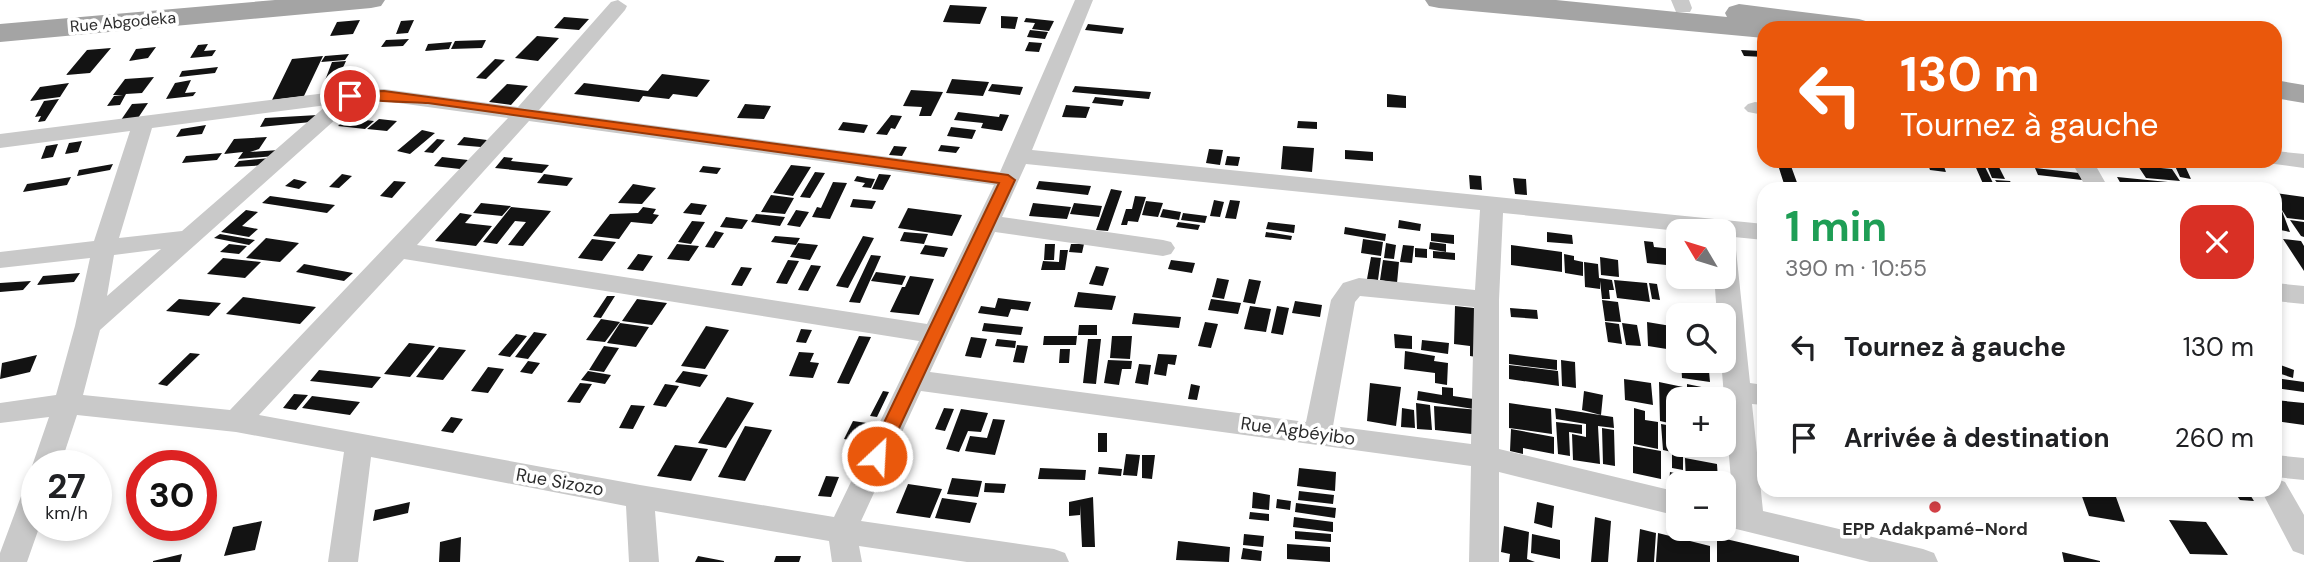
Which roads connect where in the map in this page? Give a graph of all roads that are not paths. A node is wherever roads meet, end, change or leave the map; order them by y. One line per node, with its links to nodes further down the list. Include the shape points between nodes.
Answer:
1 (192, 0): 8 (main road, Rue Abgodeka)
2 (371, 0): 11 (main road, Rue Abgodeka)
3 (1084, 0): 20 (street)
4 (1439, 0): 10 (main road)
5 (1604, 0): 6 (main road)
6 (1681, 4): 9 (main road)
7 (618, 6): 17 (street)
8 (0, 17)
9 (1807, 21)
10 (1757, 28)
11 (0, 33)
12 (2282, 90): 13 (main road)
13 (2304, 94)
14 (350, 96): 17 (street, via 428,99); 18 (street); 29 (street)
15 (2282, 103): 16 (main road)
16 (2304, 107)
17 (523, 114): 23 (street); 32 (street)
18 (143, 124): 19 (street); 30 (street)
19 (0, 141)
20 (1019, 156): 23 (street); 24 (street)
21 (2282, 159): 22 (street)
22 (2304, 161)
23 (1008, 180): 25 (street)
24 (1492, 203): 26 (street); 37 (street)
25 (988, 223): 31 (street); 39 (street)
26 (1666, 228)
27 (1757, 233): 28 (street)
28 (1736, 235)
29 (187, 238): 30 (street); 38 (street)
30 (104, 247): 33 (street); 38 (street)
31 (1163, 248)
32 (400, 250): 39 (street); 44 (street)
33 (0, 260)
34 (1732, 289): 41 (street)
35 (2282, 293): 36 (street)
36 (2304, 295)
37 (1487, 300): 45 (street, via 1352,289 1343,300); 48 (street)
38 (88, 326): 42 (street)
39 (935, 334): 40 (street)
40 (913, 380): 45 (street, Rue Agbéyibo); 55 (street)
41 (1751, 394): 54 (street)
42 (67, 404): 43 (street, Rue Sizozo); 44 (street, Rue Sizozo); 47 (street)
43 (0, 413)
44 (236, 421): 46 (street, Rue Sizozo)
45 (1318, 433): 48 (street, Rue Agbéyibo)
46 (359, 446): 51 (street, Rue Sizozo); 59 (street)
47 (51, 450)
48 (1485, 457): 53 (street, Rue Agbéyibo); 63 (street)
49 (2282, 467): 50 (street)
50 (2304, 469)
51 (640, 497): 55 (street, Rue Sizozo); 60 (street)
52 (2279, 497): 57 (street)
53 (1666, 501)
54 (1736, 517): 64 (street)
55 (842, 531): 61 (street); 62 (street, Rue Sizozo)
56 (21, 536): 58 (street)
57 (2304, 542)
58 (12, 562)
59 (343, 562)
60 (644, 562)
61 (847, 562)
62 (1054, 562)
63 (1484, 562)
64 (1923, 562)

